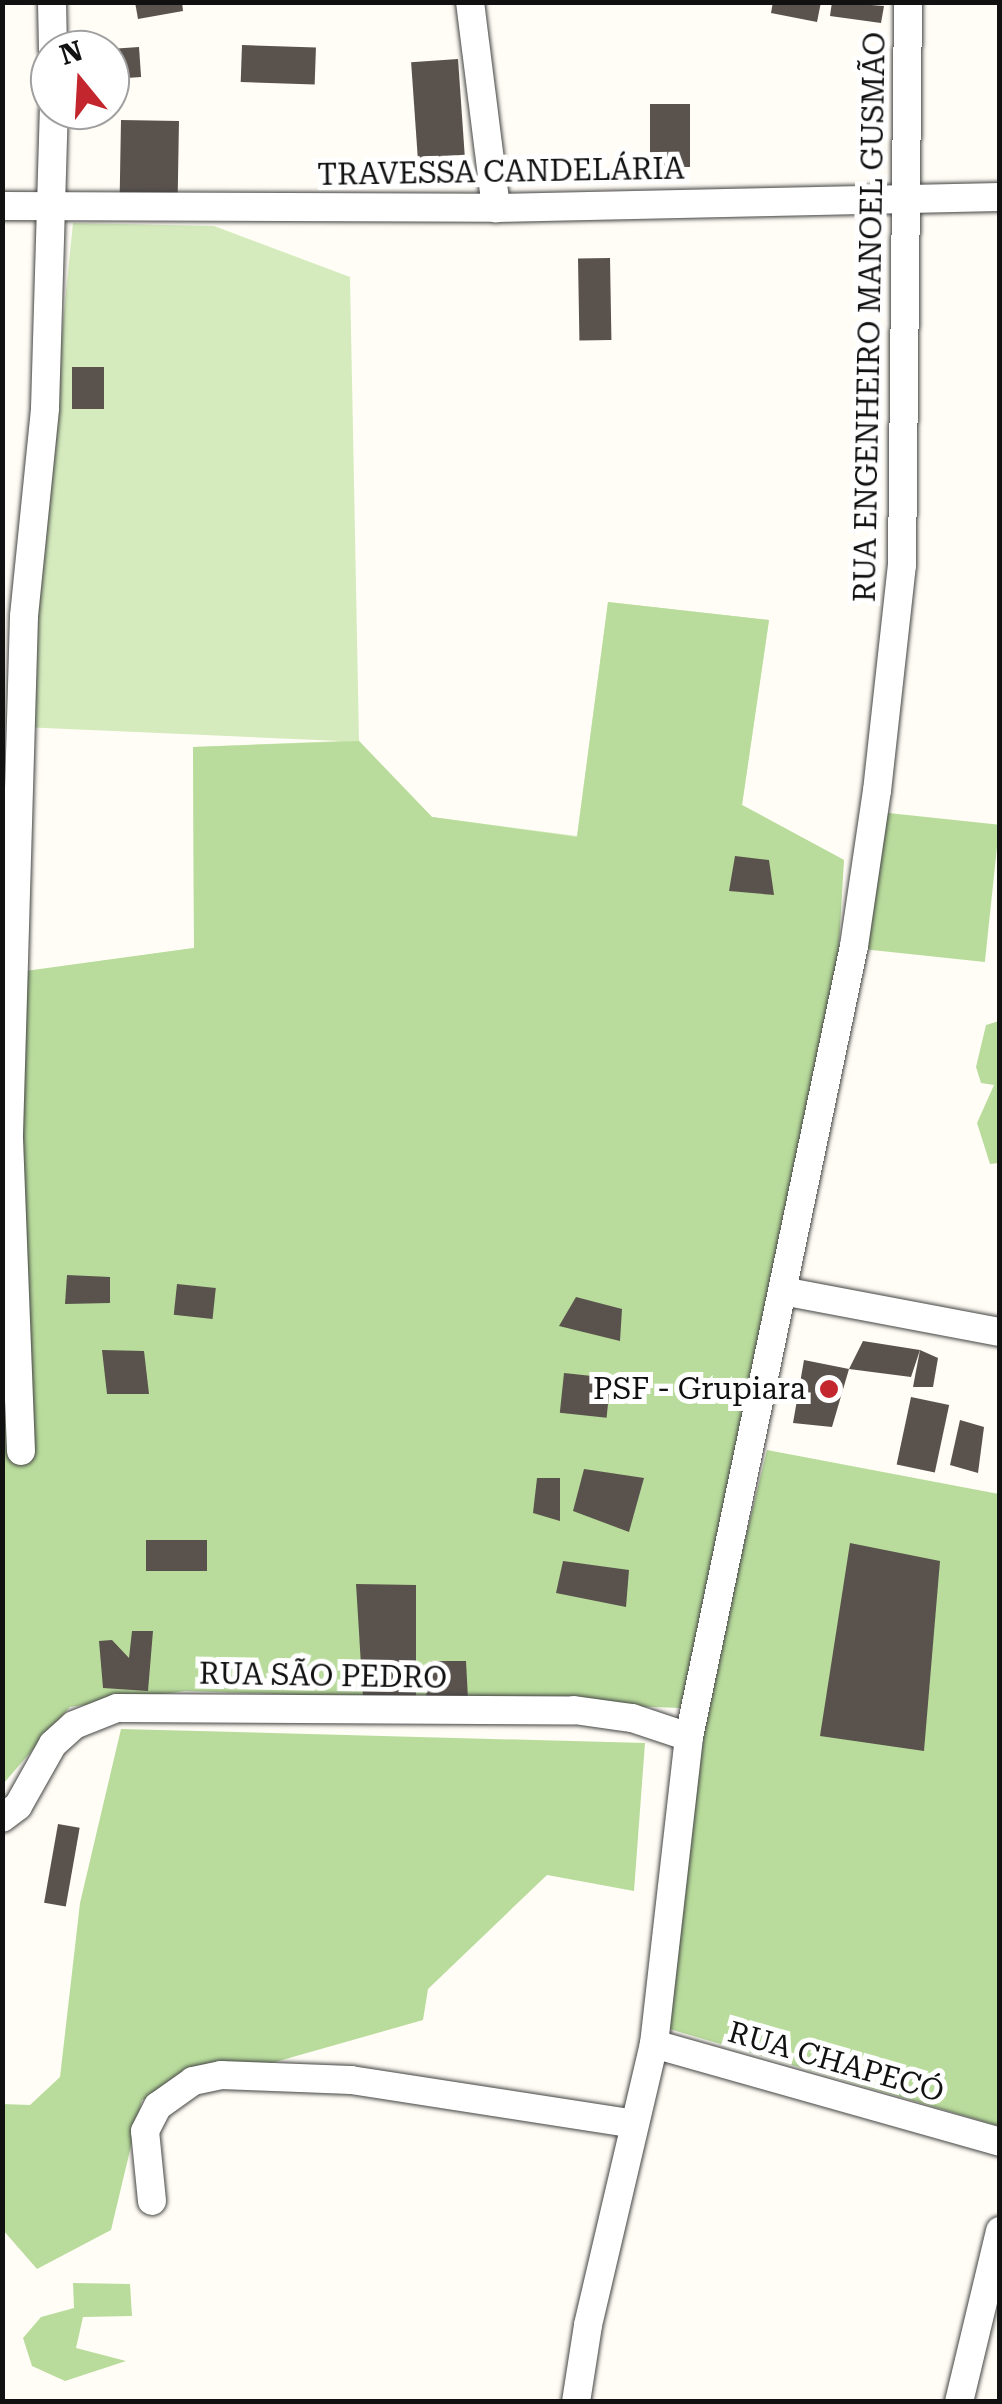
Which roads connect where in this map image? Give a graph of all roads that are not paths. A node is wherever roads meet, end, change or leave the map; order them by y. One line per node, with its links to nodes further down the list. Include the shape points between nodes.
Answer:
1 (52, 2): 4 (street)
2 (470, 2): 10 (street)
3 (908, 2): 7 (street, RUA ENGENHEIRO MANOEL GUSMÃO)
4 (53, 30)
5 (54, 130): 9 (street)
6 (1000, 197): 7 (street, TRAVESSA CANDELÁRIA)
7 (908, 199): 10 (street, TRAVESSA CANDELÁRIA); 11 (street, RUA ENGENHEIRO MANOEL GUSMÃO, via 902,565 877,791 854,946)
8 (2, 206): 9 (street, TRAVESSA CANDELÁRIA)
9 (56, 206): 10 (street, TRAVESSA CANDELÁRIA); 13 (street, via 24,616 12,1038)
10 (496, 208)
11 (782, 1290): 12 (street); 14 (street, RUA ENGENHEIRO MANOEL GUSMÃO)
12 (1000, 1332)
13 (21, 1451)
14 (689, 1738): 15 (street, RUA SÃO PEDRO, via 632,1718 574,1710 117,1708 74,1724 53,1744 18,1806); 16 (street, RUA ENGENHEIRO MANOEL GUSMÃO)
15 (2, 1818)
16 (654, 2044): 17 (street, RUA ENGENHEIRO MANOEL GUSMÃO); 18 (street, RUA CHAPECÓ)
17 (635, 2124): 19 (street, via 351,2080 221,2074 192,2081 158,2106 145,2131); 21 (street, RUA ENGENHEIRO MANOEL GUSMÃO)
18 (1000, 2142)
19 (152, 2201)
20 (1000, 2231): 22 (street)
21 (576, 2402)
22 (960, 2402)

